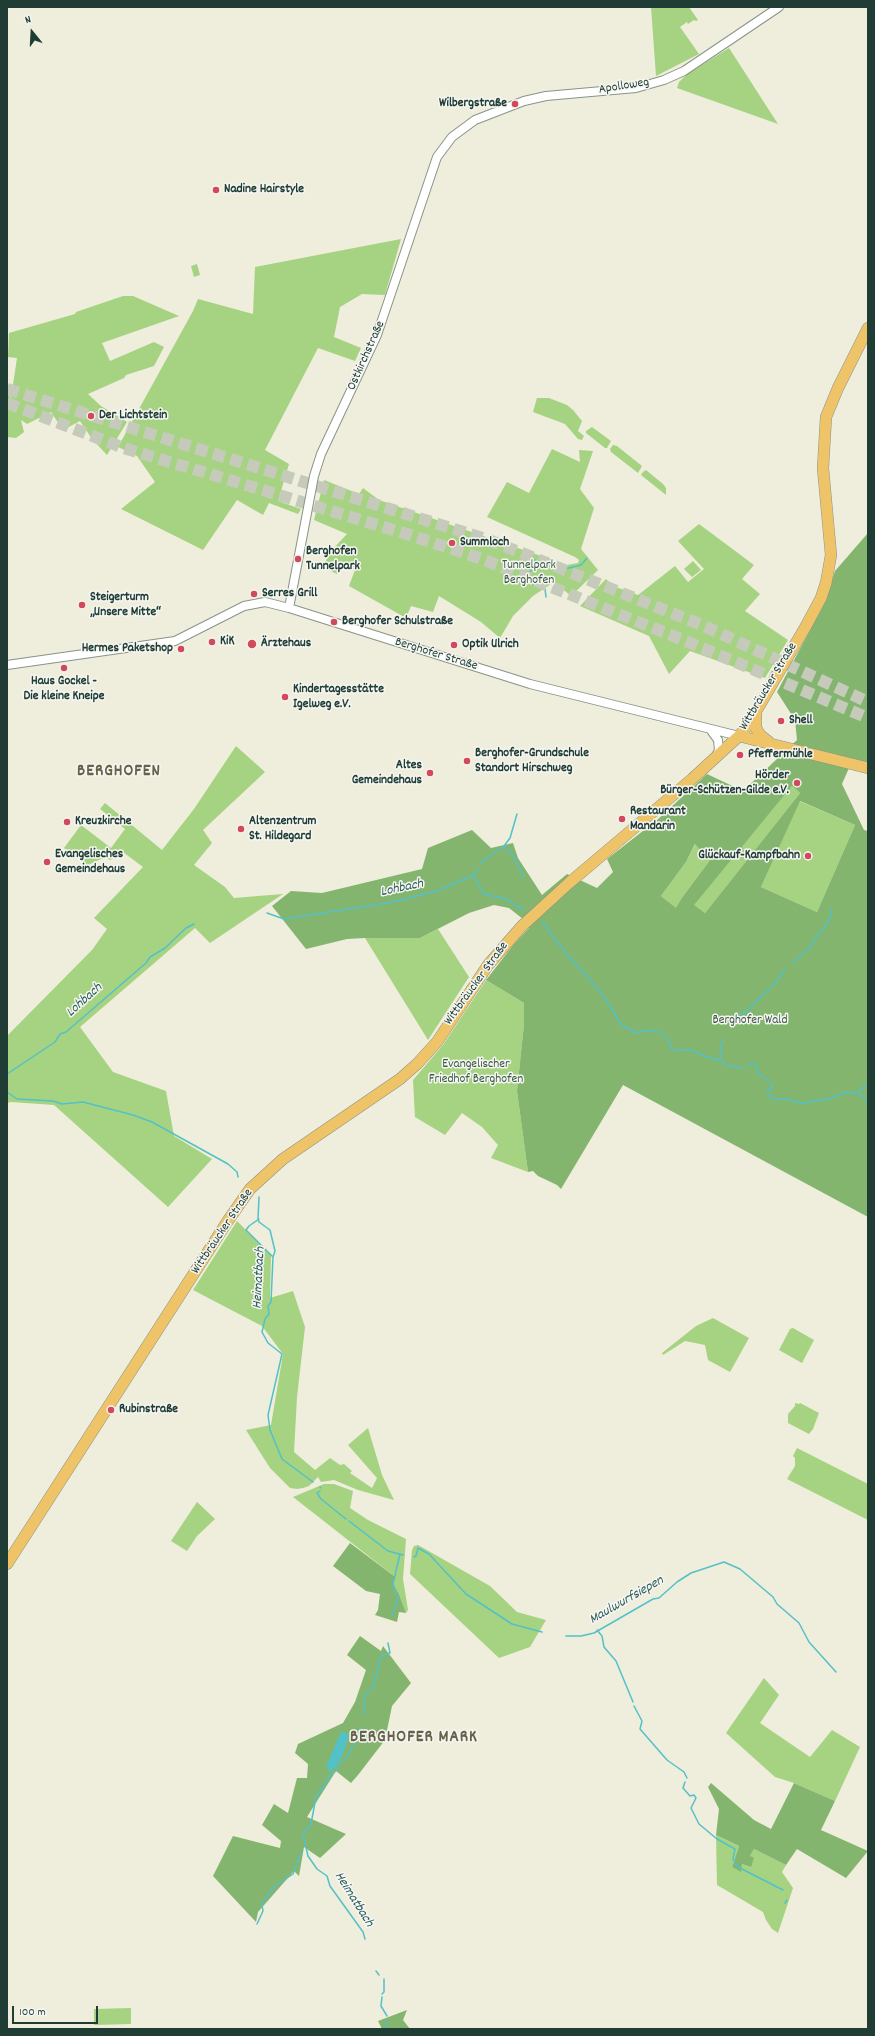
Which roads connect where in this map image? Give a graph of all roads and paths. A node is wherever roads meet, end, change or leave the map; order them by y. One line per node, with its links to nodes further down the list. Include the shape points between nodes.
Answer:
1 (778, 7): 2 (street, Apolloweg, via 684,71 664,80 636,88 546,96 515,104)
2 (475, 120): 4 (street, Ostkirchstraße, via 452,138 437,157 378,335 321,454 314,476)
3 (868, 328): 6 (main road, Wittbräucker Straße, via 826,417 823,468 831,555 826,584 806,626)
4 (289, 608): 5 (street, Berghofer Straße, via 265,602 251,603 175,641); 7 (street, Berghofer Straße, via 530,684)
5 (7, 665)
6 (756, 714): 8 (main road, Wittbräucker Straße); 9 (main road, via 756,728 760,735)
7 (710, 729): 8 (street, Berghofer Straße); 10 (street, via 718,740 719,750)
8 (739, 736): 9 (main road, Berghofer Straße); 10 (main road, Wittbräucker Straße)
9 (771, 743): 11 (main road, Berghofer Straße)
10 (716, 758): 12 (main road, Wittbräucker Straße, via 550,900 515,934 484,971 437,1042 417,1064 400,1079 283,1159 250,1189)
11 (868, 768)
12 (7, 1564)

